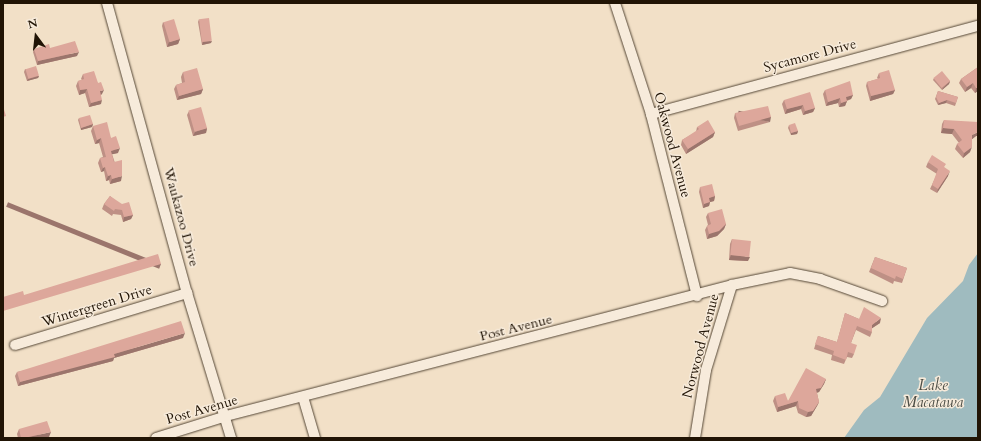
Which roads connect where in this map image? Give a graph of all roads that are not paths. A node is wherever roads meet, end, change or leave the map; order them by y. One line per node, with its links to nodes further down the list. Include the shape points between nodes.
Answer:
1 (107, 3): 6 (street, Waukazoo Drive)
2 (615, 3): 4 (street, Oakwood Avenue)
3 (978, 26): 4 (street, Sycamore Drive)
4 (650, 114): 7 (street, Oakwood Avenue)
5 (732, 284): 7 (street, Post Avenue); 8 (street, Post Avenue, via 790,273 820,279); 15 (street, Norwood Avenue, via 706,370)
6 (187, 293): 9 (street, Wintergreen Drive); 11 (street, Waukazoo Drive)
7 (697, 296): 10 (street, Post Avenue)
8 (882, 301)
9 (15, 345)
10 (303, 397): 11 (street, Post Avenue); 14 (street)
11 (226, 416): 12 (street, Post Avenue); 13 (street, Waukazoo Drive)
12 (156, 438)
13 (231, 438)
14 (315, 438)
15 (695, 438)

